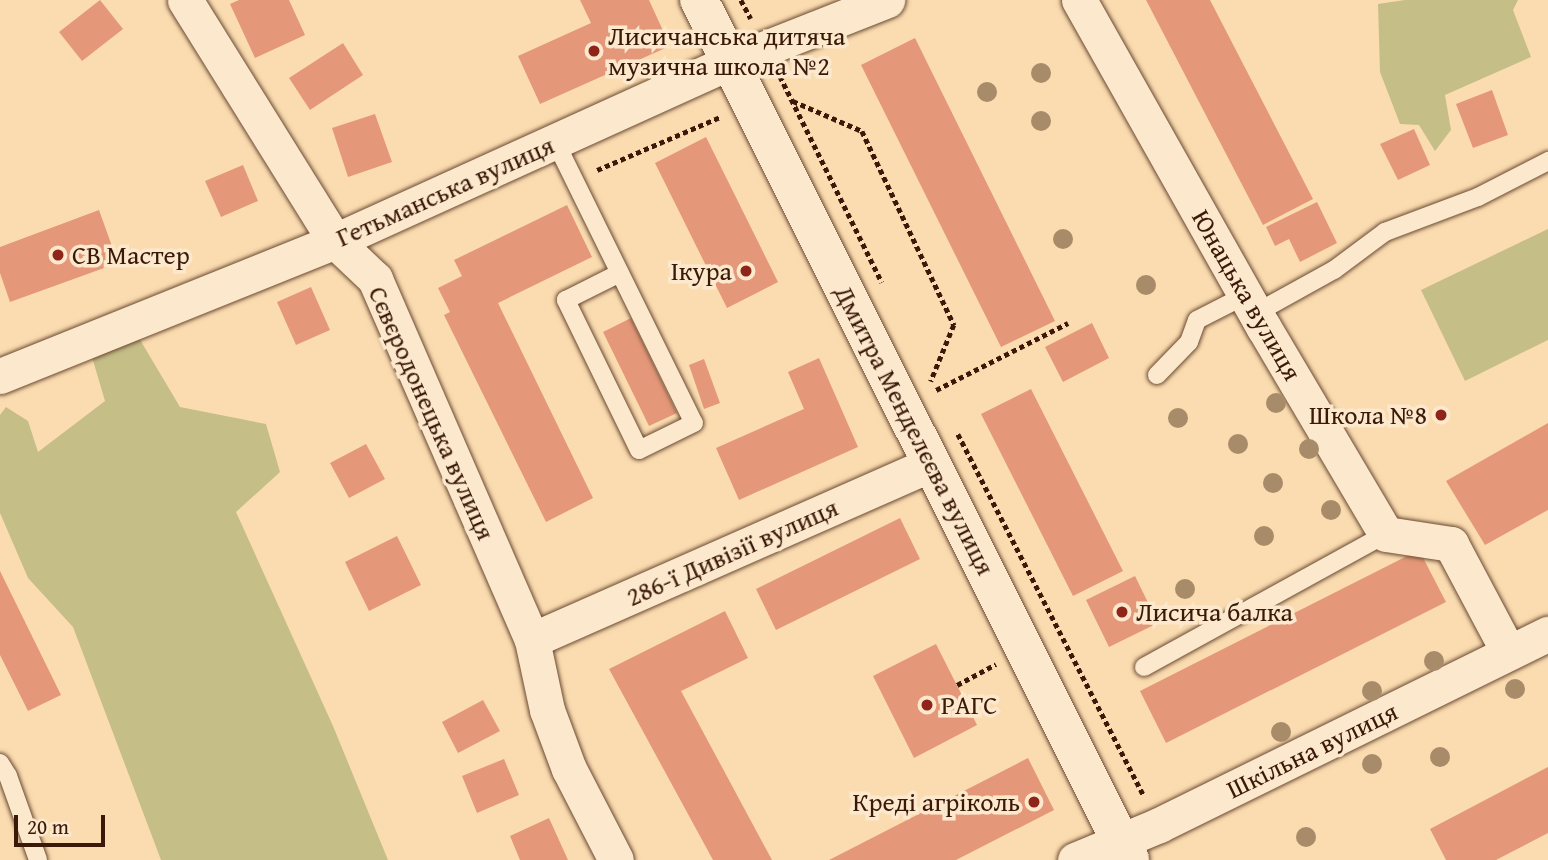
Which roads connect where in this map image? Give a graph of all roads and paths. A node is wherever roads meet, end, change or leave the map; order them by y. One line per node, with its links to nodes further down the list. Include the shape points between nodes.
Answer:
1 (185, 0): 12 (street, Сєвєродонецька вулиця)
2 (699, 0): 6 (street, Дмитра Менделєєва вулиця)
3 (887, 0): 5 (street, Гетьманська вулиця)
4 (1079, 0): 15 (street, Юнацька вулиця)
5 (766, 48): 6 (street, Гетьманська вулиця); 7 (path)
6 (730, 62): 9 (street, Гетьманська вулиця); 24 (street, Дмитра Менделєєва вулиця)
7 (792, 100): 14 (path); 20 (path, via 862,131 954,325)
8 (728, 114): 11 (path)
9 (555, 141): 11 (lane); 12 (street, Гетьманська вулиця)
10 (1548, 161): 15 (lane, via 1478,197 1385,232 1334,270)
11 (574, 180): 13 (lane)
12 (335, 242): 19 (street, Гетьманська вулиця); 27 (street, Сєвєродонецька вулиця, via 374,279)
13 (620, 273): 13 (lane, via 694,423 639,450 566,300)
14 (883, 284)
15 (1251, 304): 18 (lane, via 1197,320 1189,342); 25 (street, Юнацька вулиця)
16 (1068, 323): 21 (path)
17 (925, 369): 20 (path)
18 (1157, 375)
19 (0, 376)
20 (931, 381): 21 (path)
21 (936, 390): 22 (path)
22 (942, 402)
23 (955, 427): 33 (path)
24 (932, 464): 27 (street, 286-ї Дивізії вулиця); 34 (street, Дмитра Менделєєва вулиця)
25 (1386, 534): 28 (street, via 1451,544); 30 (lane)
26 (1548, 634): 28 (street, Шкільна вулиця)
27 (533, 640): 36 (street, Сєвєродонецька вулиця, via 547,710 569,769)
28 (1509, 653): 33 (street, Шкільна вулиця)
29 (1000, 662): 31 (path)
30 (1144, 667)
31 (957, 685)
32 (0, 763): 35 (lane)
33 (1159, 825): 34 (street, Шкільна вулиця)
34 (1125, 850): 37 (street, Шкільна вулиця)
35 (38, 860)
36 (616, 860)
37 (1074, 860)

